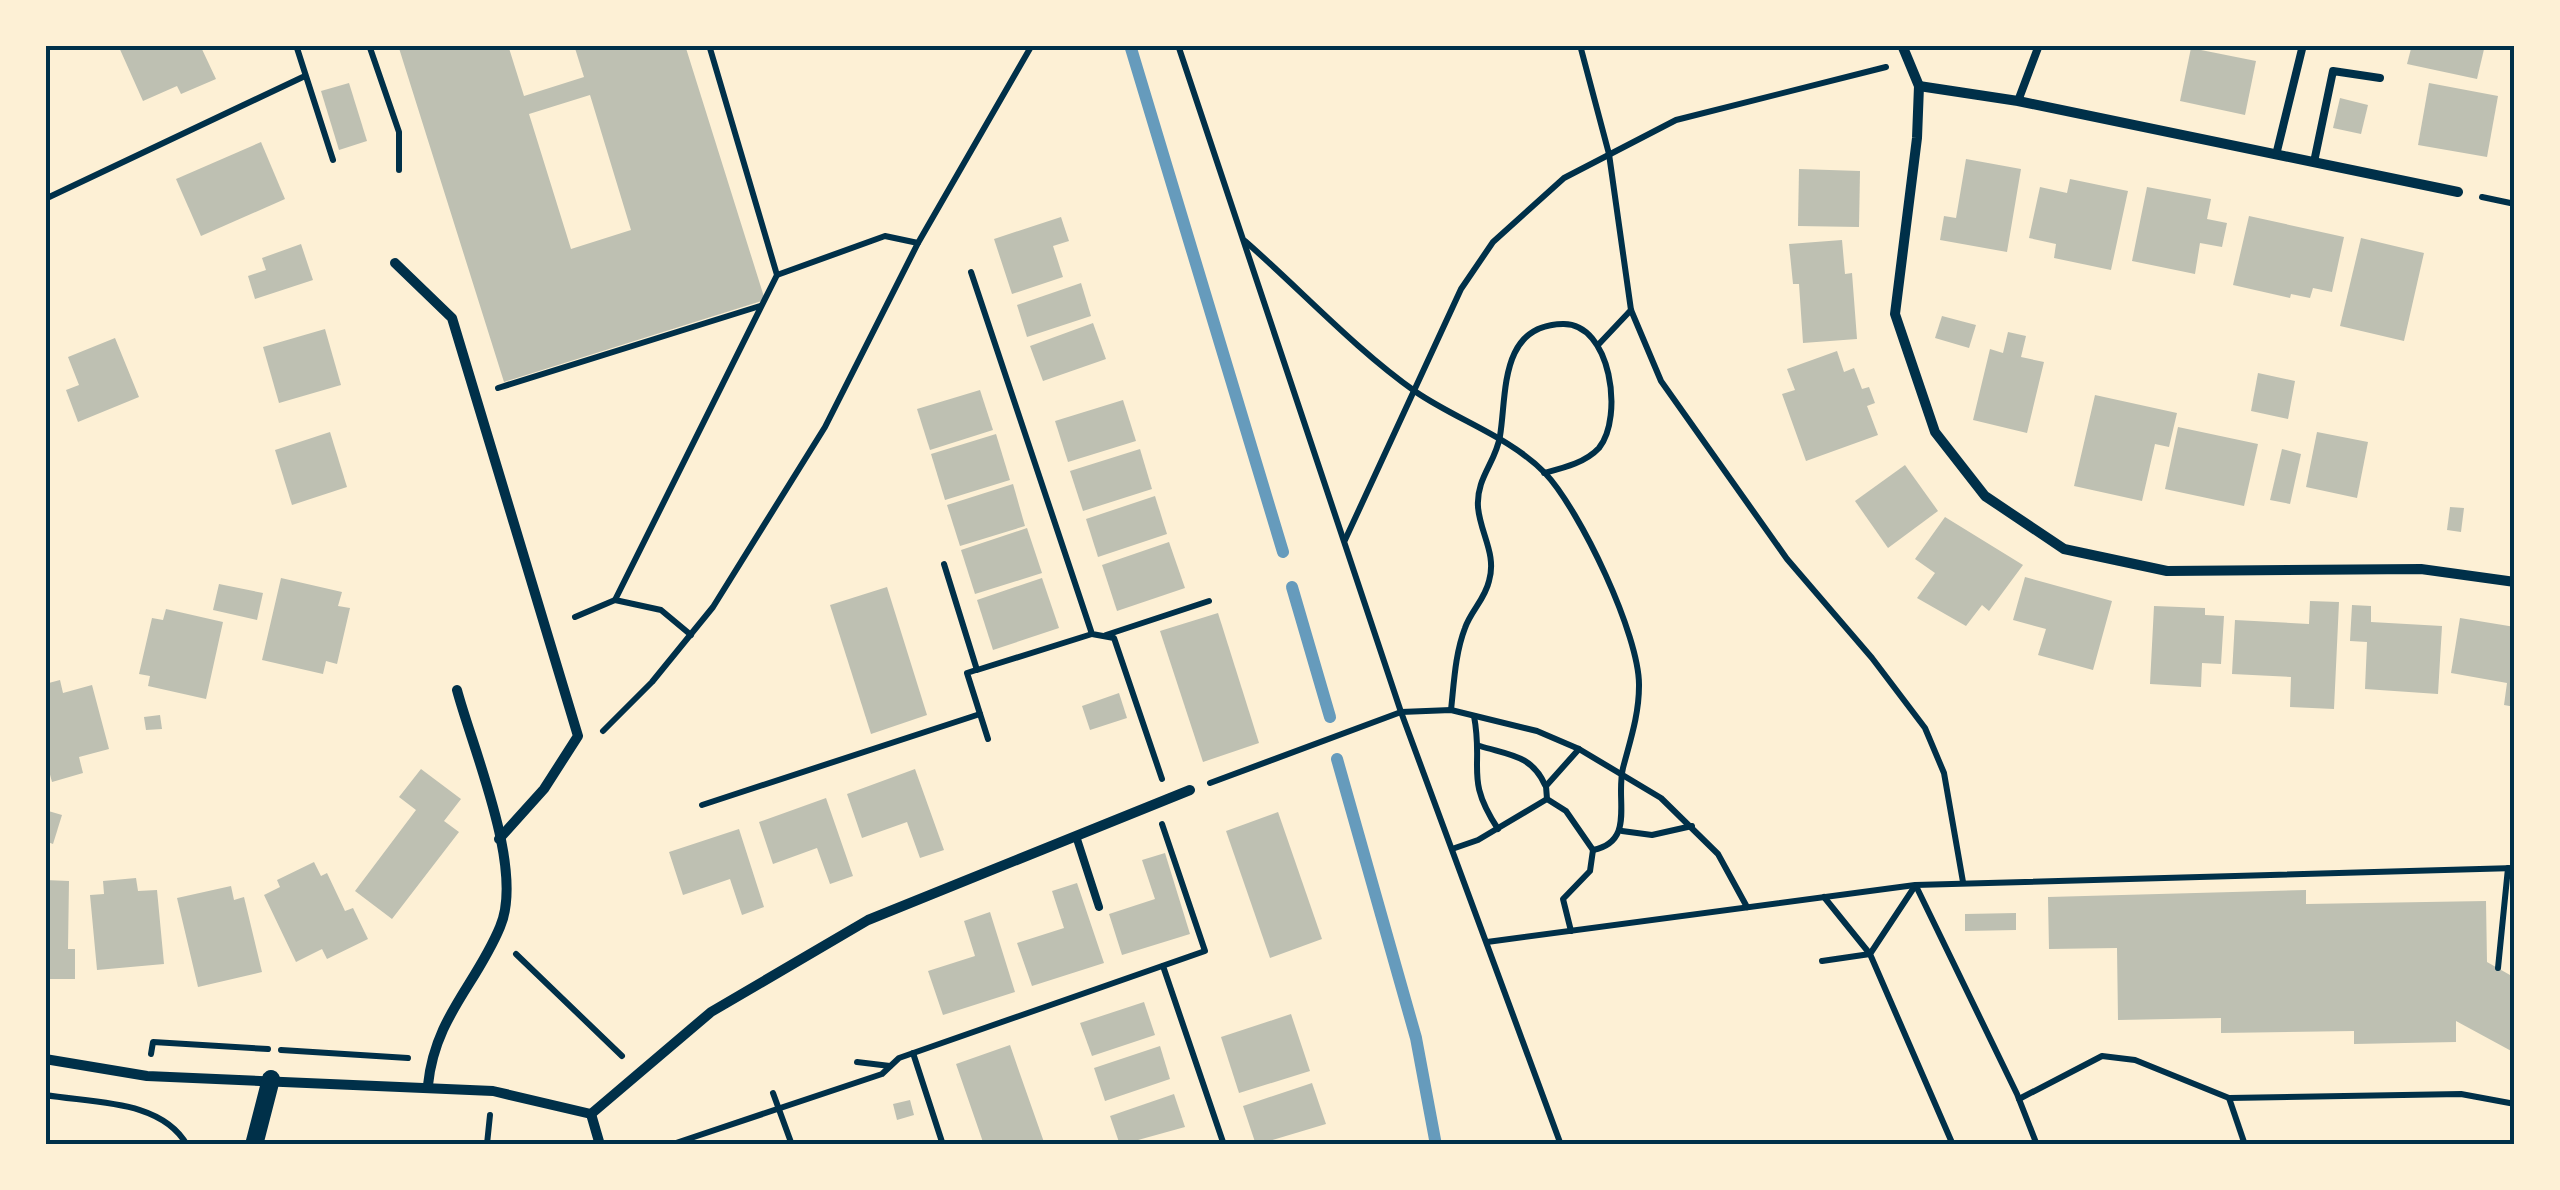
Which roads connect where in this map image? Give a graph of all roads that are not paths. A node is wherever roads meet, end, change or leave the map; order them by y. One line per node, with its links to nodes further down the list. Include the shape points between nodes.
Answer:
1 (1902, 45): 5 (street)
2 (2039, 45): 6 (lane)
3 (2303, 45): 7 (lane)
4 (2380, 78): 8 (lane, via 2333,71)
5 (1918, 86): 6 (street); 11 (street, via 1896,314 1935,432 1985,496 2064,549 2167,571 2420,569)
6 (2018, 101): 7 (street)
7 (2276, 155): 8 (street)
8 (2314, 162): 9 (street)
9 (2458, 192)
10 (395, 264): 15 (street, via 452,318 578,736)
11 (2515, 582)
12 (457, 690): 15 (street)
13 (1190, 790): 14 (street)
14 (1076, 836): 16 (lane); 20 (street, via 868,920 711,1012)
15 (499, 839): 19 (street, via 509,886 501,926 440,1029)
16 (1100, 907)
17 (45, 1059): 18 (street, via 148,1076)
18 (271, 1080): 19 (street); 21 (street)
19 (428, 1085): 20 (street, via 493,1091)
20 (591, 1114): 22 (street)
21 (254, 1145)
22 (600, 1145)

